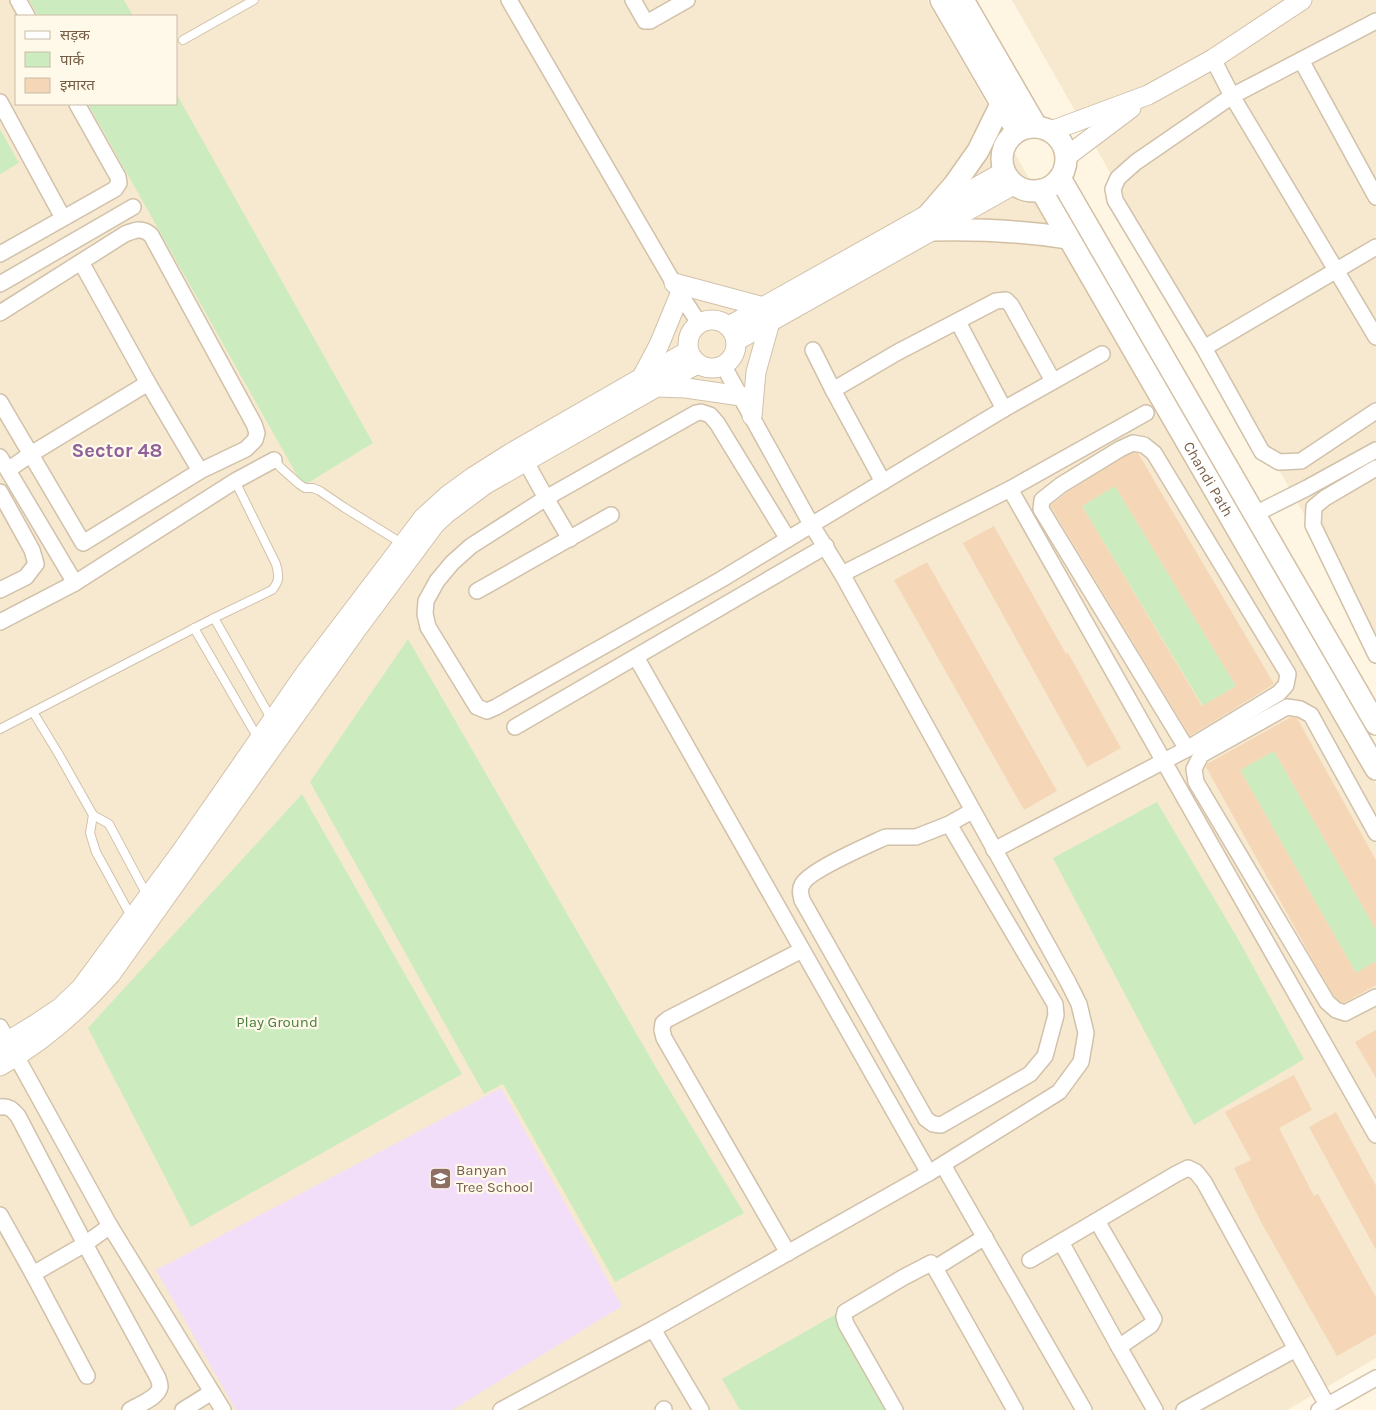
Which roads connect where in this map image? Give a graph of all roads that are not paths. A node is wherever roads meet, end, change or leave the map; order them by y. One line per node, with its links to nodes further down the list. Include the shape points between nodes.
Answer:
1 (18, 0): 9 (street)
2 (254, 0): 11 (lane)
3 (509, 0): 34 (street)
4 (633, 0): 5 (street, via 644,20 650,21)
5 (687, 0)
6 (941, 0): 17 (main road)
7 (964, 0): 19 (main road)
8 (1302, 0): 12 (street)
9 (26, 15)
10 (1376, 21): 13 (street)
11 (183, 40)
12 (1213, 59): 14 (street); 15 (street)
13 (1302, 60): 15 (street); 24 (street)
14 (1148, 95): 19 (street); 20 (street)
15 (1232, 96): 32 (street); 41 (street, via 1136,162 1118,178 1113,189 1115,200)
16 (0, 102): 26 (street)
17 (1001, 104): 19 (main road); 27 (main road, via 978,151)
18 (78, 105): 26 (street, via 119,183 108,193)
19 (1034, 130): 20 (main road, via 1062,142); 21 (main road, via 1008,139 1002,160)
20 (1066, 156): 22 (main road)
21 (1010, 178): 23 (main road, via 1023,189); 27 (street)
22 (1060, 178): 23 (main road); 69 (main road, Chandi Path)
23 (1041, 190): 28 (main road, Chandi Path)
24 (1376, 197)
25 (133, 207): 33 (street)
26 (63, 218): 30 (street)
27 (922, 227): 28 (main road, via 1022,232); 36 (street)
28 (1068, 238): 93 (main road, Chandi Path)
29 (1376, 247): 32 (street)
30 (0, 254)
31 (81, 262): 35 (street); 48 (street); 63 (street, via 137,229 151,236 257,433 246,449)
32 (1336, 270): 40 (street); 41 (street)
33 (0, 284)
34 (677, 288): 36 (street); 37 (street); 47 (street)
35 (2, 307)
36 (767, 314): 39 (street); 55 (street)
37 (699, 322): 39 (street, via 715,319); 44 (street, via 689,334 687,343)
38 (958, 322): 46 (street, via 996,301 1006,300 1012,305); 49 (street, via 898,352); 52 (street)
39 (732, 334): 45 (street, via 736,349)
40 (1376, 337)
41 (1204, 348): 53 (street, via 1262,452 1279,462 1301,461)
42 (813, 350): 49 (street)
43 (1102, 354): 46 (street)
44 (693, 357): 45 (street, via 704,367); 47 (street)
45 (723, 365): 50 (street)
46 (1053, 381): 52 (street)
47 (649, 382): 50 (street); 60 (street); 75 (street, via 512,452 472,477 423,518)
48 (148, 383): 57 (street); 63 (street)
49 (834, 390): 65 (street)
50 (741, 396): 55 (street)
51 (0, 402): 57 (street)
52 (1004, 409): 65 (street)
53 (1376, 411)
54 (1146, 413): 66 (street)
55 (752, 416): 71 (street)
56 (1376, 450): 69 (street)
57 (31, 454): 62 (street); 63 (street, via 83,542)
58 (0, 456): 62 (street)
59 (274, 460): 64 (street); 75 (lane, via 305,488 320,491)
60 (526, 462): 68 (street); 75 (street, via 486,484)
61 (1376, 468): 83 (street, via 1314,507 1313,525)
62 (8, 470): 77 (street)
63 (200, 471)
64 (235, 482): 77 (street); 80 (lane, via 279,576 272,590)
65 (882, 482): 71 (street)
66 (1010, 489): 76 (street); 92 (street)
67 (0, 492): 78 (street, via 32,550 36,564 26,577)
68 (546, 498): 72 (street); 73 (street, via 701,412 710,415 716,423); 73 (street, via 471,546 437,581 426,601 428,627 477,707 487,711 642,626)
69 (1256, 514): 86 (main road, Chandi Path)
70 (611, 515): 72 (street)
71 (812, 524): 73 (street); 74 (street)
72 (570, 539): 79 (street)
73 (788, 539)
74 (826, 546): 76 (street); 84 (street)
75 (409, 547): 87 (street, via 357,629)
76 (842, 574): 96 (street)
77 (75, 583): 81 (street)
78 (0, 590)
79 (477, 591)
80 (214, 618): 82 (lane); 87 (lane)
81 (0, 622)
82 (194, 628): 85 (lane); 90 (lane)
83 (1376, 655)
84 (636, 657): 88 (street); 103 (street)
85 (33, 712): 89 (lane); 97 (lane)
86 (1376, 724)
87 (277, 728): 90 (street)
88 (515, 728)
89 (0, 730)
90 (263, 748): 101 (street)
91 (1187, 748): 91 (street, via 1279,693 1286,685 1288,674 1154,453 1144,445 1133,444 1061,485 1042,500 1040,509); 92 (street)
92 (1163, 761): 95 (street); 100 (street)
93 (1376, 769)
94 (1196, 782): 95 (street); 99 (street, via 1194,769 1201,755 1287,706 1300,709 1311,715); 105 (street, via 1327,1002)
95 (1180, 790): 106 (street)
96 (972, 811): 98 (street); 100 (street)
97 (93, 815): 101 (lane, via 109,824); 102 (lane, via 90,833 96,852)
98 (949, 824): 110 (street, via 1055,1004 1056,1015 1045,1056 1030,1074 949,1121); 110 (street, via 916,837 879,840 834,861 808,878 800,892 926,1119)
99 (1376, 833)
100 (994, 850): 113 (street, via 1079,1004 1086,1033 1081,1062 1059,1092)
101 (152, 904): 102 (street)
102 (137, 925): 107 (street, via 111,974 58,1027)
103 (802, 950): 112 (street); 121 (street, via 668,1019 662,1030)
104 (1376, 997): 105 (street, via 1345,1013)
105 (1336, 1010): 106 (street)
106 (1312, 1022): 111 (street)
107 (6, 1043): 108 (street); 117 (street)
108 (0, 1066)
109 (0, 1107): 120 (street, via 6,1106 18,1116)
110 (933, 1124): 112 (street)
111 (1376, 1135)
112 (909, 1139): 114 (street)
113 (943, 1165): 114 (street); 118 (street)
114 (929, 1173): 121 (street)
115 (0, 1215): 124 (street)
116 (1097, 1221): 119 (street); 126 (street, via 1154,1318 1151,1325); 127 (street, via 1188,1168 1196,1172)
117 (110, 1226): 120 (street); 130 (street)
118 (984, 1237): 123 (street); 139 (street)
119 (1061, 1242): 122 (street); 126 (street)
120 (85, 1244): 124 (street); 132 (street, via 158,1378 160,1387 157,1392)
121 (788, 1253): 125 (street)
122 (1030, 1260)
123 (935, 1268): 137 (street, via 929,1264 904,1276 846,1312 844,1317); 138 (street)
124 (33, 1274): 128 (street)
125 (653, 1329): 135 (street); 136 (street)
126 (1119, 1347): 140 (street)
127 (1296, 1348): 131 (street); 141 (street)
128 (87, 1376)
129 (1376, 1378): 131 (street)
130 (212, 1392): 133 (street); 134 (street)
131 (1323, 1408)
132 (130, 1410)
133 (183, 1410)
134 (222, 1410)
135 (501, 1410)
136 (701, 1410)
137 (895, 1410)
138 (1016, 1410)
139 (1084, 1410)
140 (1155, 1410)
141 (1184, 1410)

